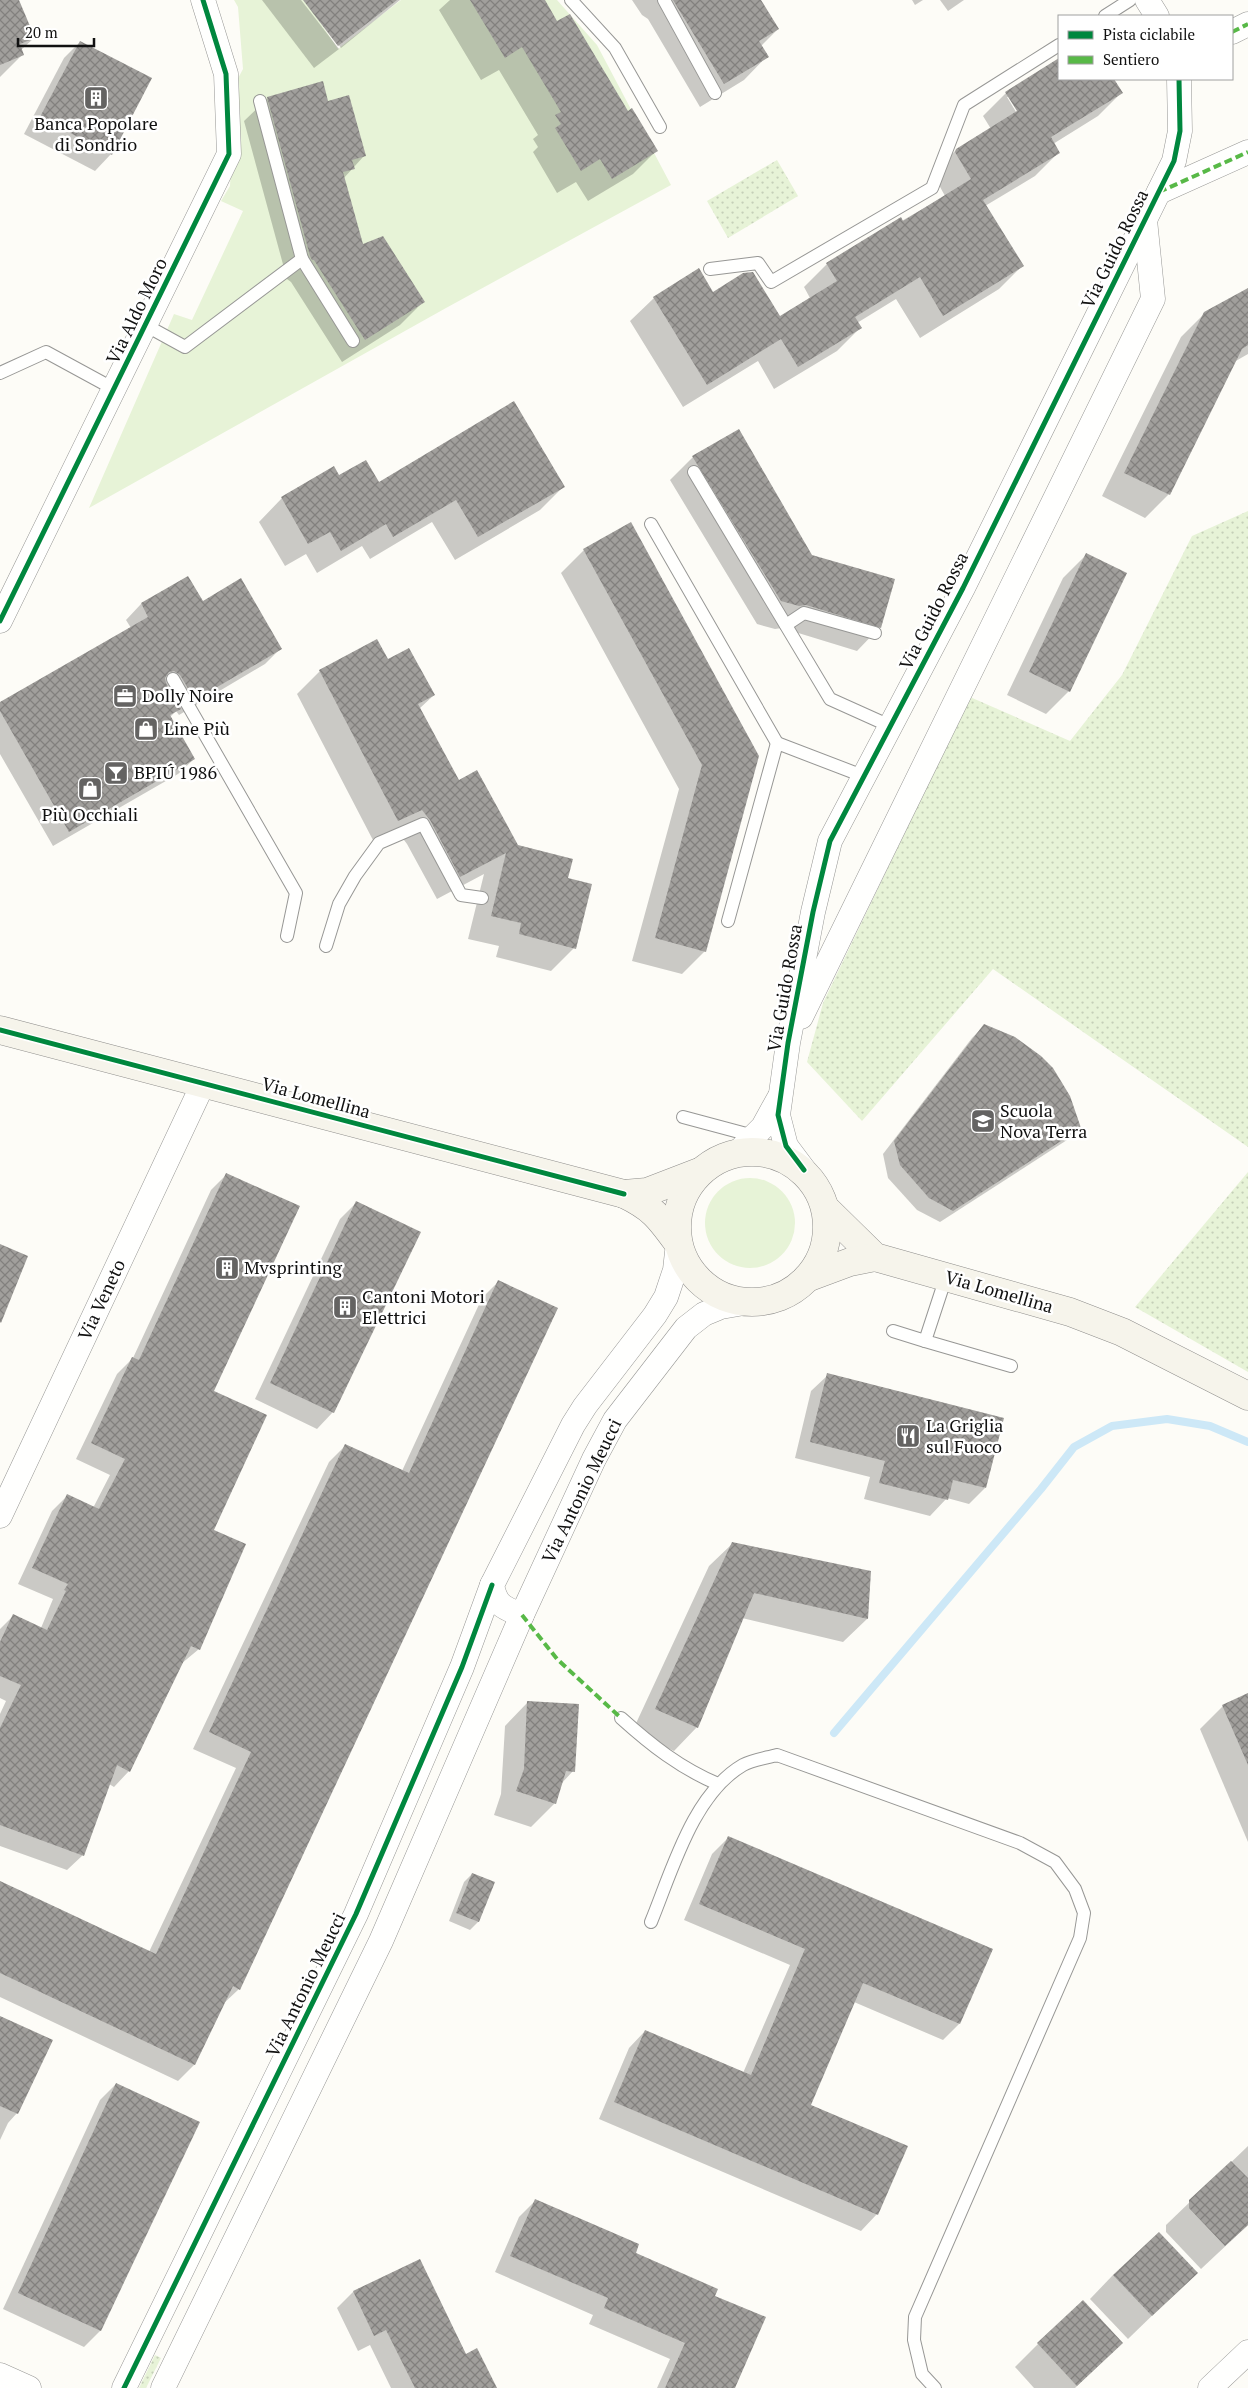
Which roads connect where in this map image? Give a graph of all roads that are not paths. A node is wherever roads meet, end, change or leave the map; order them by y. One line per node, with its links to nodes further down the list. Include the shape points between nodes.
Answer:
1 (203, 0): 18 (street, Via Aldo Moro, via 226,74 229,154)
2 (571, 0): 12 (lane, via 615,48)
3 (664, 0): 10 (lane)
4 (1130, 0): 5 (lane)
5 (1106, 15)
6 (1248, 24): 7 (street)
7 (1233, 32)
8 (1058, 46): 17 (lane, via 964,105 932,188 771,282 758,263)
9 (1179, 80): 14 (street, Via Guido Rossa, via 1180,131 1174,161)
10 (715, 93)
11 (260, 101): 16 (lane)
12 (660, 127)
13 (1248, 152): 14 (street, Via Guido Rossa)
14 (1159, 192): 15 (street, Via Guido Rossa)
15 (1144, 220): 28 (street, Via Guido Rossa); 36 (street, Via Guido Rossa, via 1153,299)
16 (302, 259): 18 (lane, via 185,347); 19 (lane)
17 (710, 269)
18 (145, 325): 21 (street, Via Aldo Moro)
19 (353, 341)
20 (0, 373): 21 (lane, via 46,352)
21 (114, 389): 24 (street, Via Aldo Moro)
22 (694, 472): 25 (lane)
23 (651, 524): 29 (lane)
24 (0, 621)
25 (786, 625): 26 (lane, via 804,613); 28 (lane, via 830,699)
26 (875, 633)
27 (173, 679): 33 (lane, via 296,893)
28 (890, 726): 30 (street, Via Guido Rossa)
29 (777, 743): 30 (lane); 32 (lane)
30 (863, 776): 36 (street, Via Guido Rossa, via 830,841)
31 (482, 898): 34 (lane, via 461,895 423,824 379,843 339,904)
32 (728, 921)
33 (287, 936)
34 (326, 946)
35 (0, 1030): 37 (main road, Via Lomellina)
36 (788, 1043): 38 (street, Via Guido Rossa)
37 (203, 1084): 43 (main road, Via Lomellina, via 283,1102); 54 (street, Via Veneto)
38 (781, 1094): 40 (street, Via Guido Rossa, via 770,1116); 41 (street, Via Guido Rossa, via 778,1116 782,1134 786,1146)
39 (683, 1117): 40 (lane)
40 (746, 1144): 41 (main road, via 781,1156); 42 (main road)
41 (804, 1170): 44 (main road, via 820,1191)
42 (699, 1172): 43 (main road, Via Lomellina, via 647,1192); 45 (main road, via 680,1201 676,1221)
43 (624, 1194): 45 (main road, Via Lomellina, via 657,1214)
44 (826, 1208): 46 (main road, Via Lomellina); 48 (main road, via 822,1249)
45 (678, 1243): 49 (main road, via 687,1267 705,1287 728,1300); 55 (street, Via Antonio Meucci, via 676,1270 666,1297 585,1406)
46 (875, 1257): 47 (main road, Via Lomellina); 48 (main road, Via Lomellina, via 850,1262)
47 (946, 1277): 51 (lane); 53 (main road, Via Lomellina, via 1061,1310 1122,1332)
48 (807, 1278): 49 (main road, via 788,1295 771,1301)
49 (744, 1303): 56 (street, Via Antonio Meucci, via 704,1314 686,1328 615,1420)
50 (894, 1331): 51 (lane)
51 (925, 1341): 52 (lane)
52 (1011, 1366)
53 (1248, 1396)
54 (0, 1516)
55 (492, 1585): 56 (street, via 495,1598 502,1607); 63 (street, Via Antonio Meucci, via 462,1667 356,1914)
56 (522, 1615): 64 (street, Via Antonio Meucci, via 381,1941)
57 (621, 1718): 58 (lane, via 656,1749 692,1773)
58 (718, 1784): 59 (lane, via 693,1821); 65 (lane, via 744,1764 777,1756 1020,1842 1055,1862 1075,1889 1084,1913 1080,1938 916,2317 914,2340 922,2374)
59 (651, 1922)
60 (1248, 2352): 66 (street)
61 (0, 2375): 62 (street)
62 (29, 2388)
63 (124, 2388)
64 (163, 2388)
65 (935, 2388)
66 (1210, 2388)

